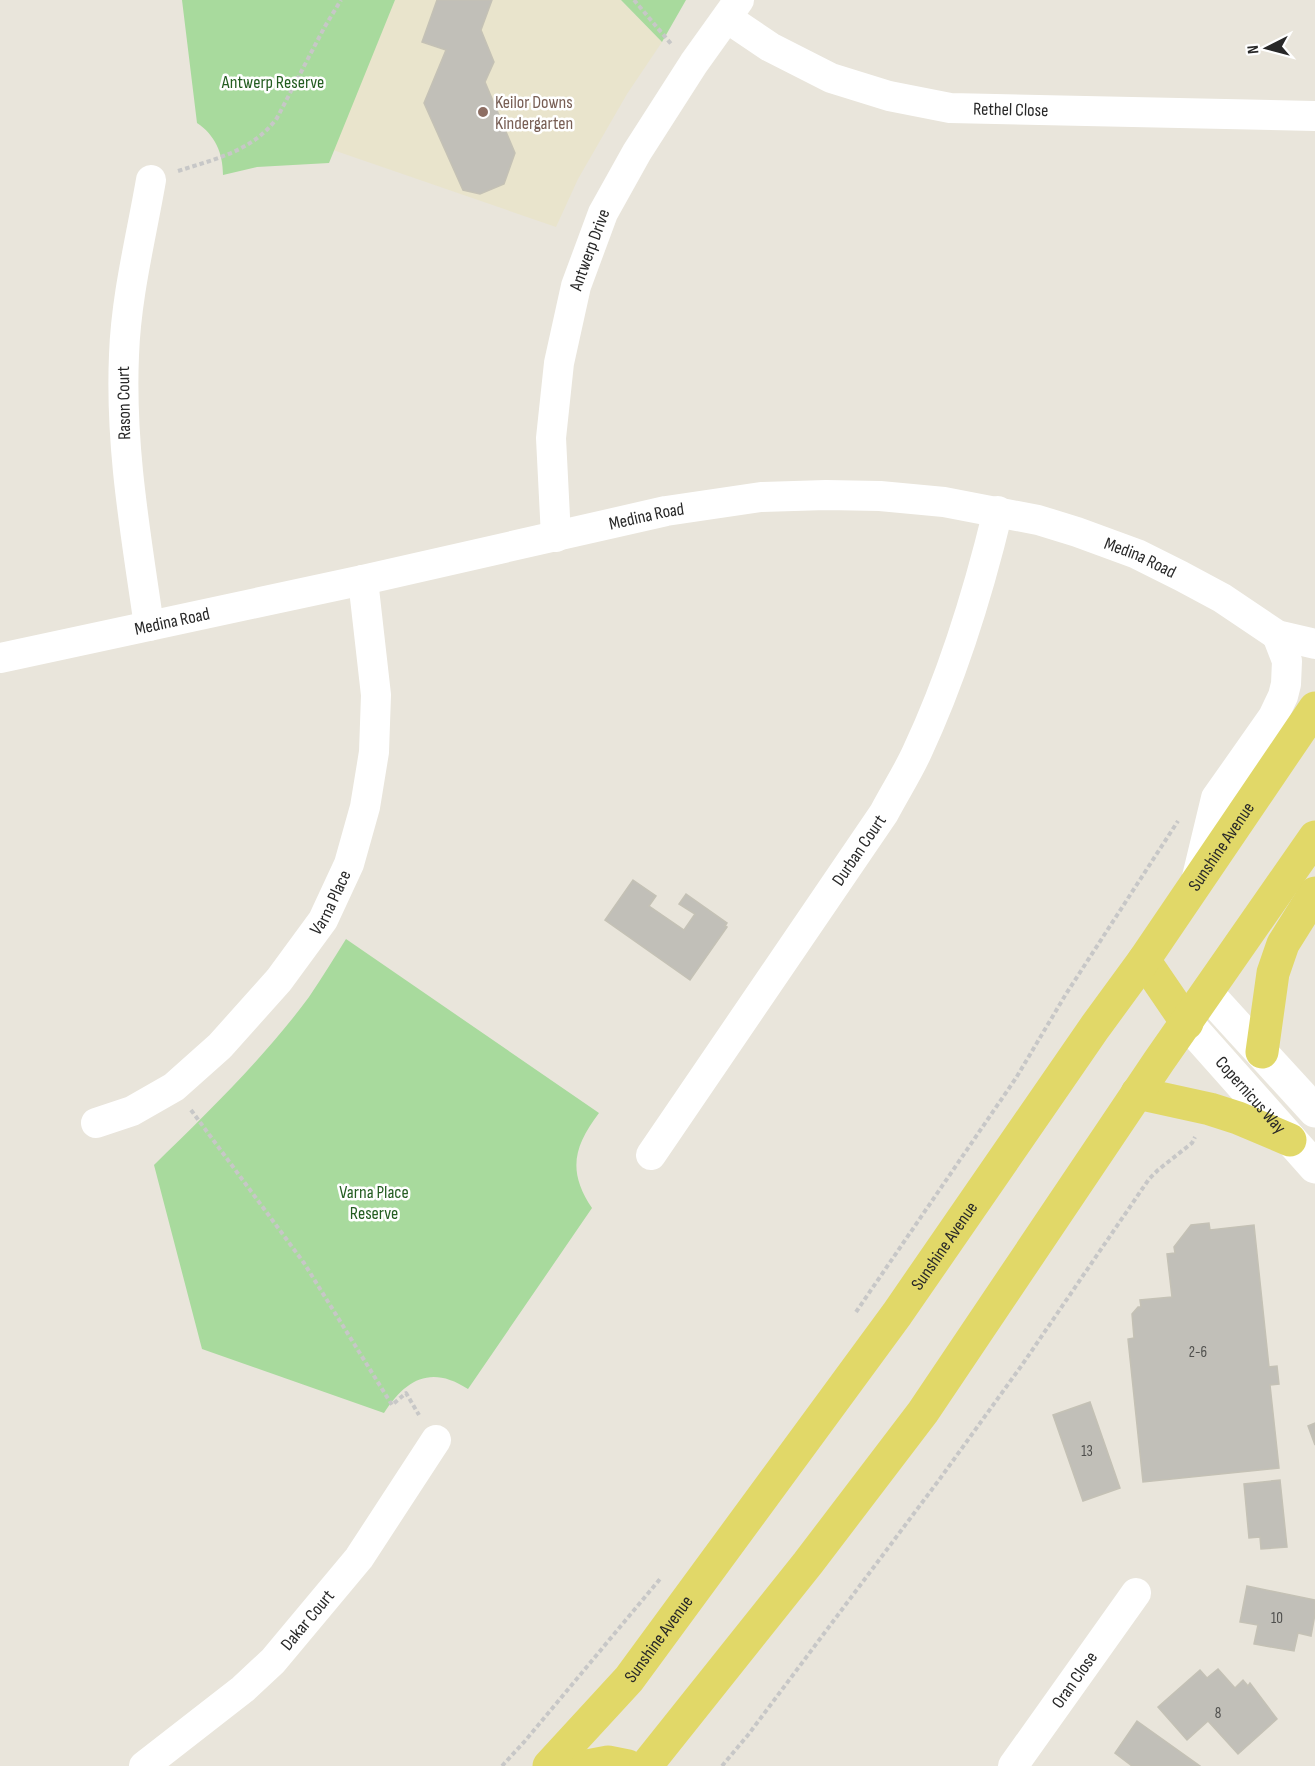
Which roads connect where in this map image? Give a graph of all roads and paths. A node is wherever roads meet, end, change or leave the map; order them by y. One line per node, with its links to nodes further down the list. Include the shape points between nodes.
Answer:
1 (341, 0): 6 (path, via 268,131 234,152)
2 (634, 0): 4 (path, via 667,41)
3 (733, 9): 4 (street, Antwerp Drive); 5 (street, Rethel Close, via 770,47 831,78 889,96 950,108)
4 (694, 63): 8 (street, Antwerp Drive, via 603,213 576,286 559,363 550,438)
5 (1315, 116)
6 (151, 180): 10 (street, Rason Court, via 128,311 123,393 127,476)
7 (998, 511): 8 (street, Medina Road, via 880,496 761,497 666,511); 11 (street, Medina Road, via 1077,532 1137,554 1222,598); 29 (street, Durban Court, via 979,588 944,690 917,753 884,813)
8 (556, 537): 9 (street, Medina Road)
9 (363, 580): 10 (street, Medina Road); 23 (street, Varna Place, via 376,695 374,752 365,807 349,864 323,920 279,980 220,1046)
10 (149, 627): 13 (street, Medina Road)
11 (1277, 635): 12 (street, Medina Road); 17 (street, via 1287,661 1287,684 1273,717 1216,798)
12 (1315, 644)
13 (0, 658)
14 (1315, 708): 17 (main road, Sunshine Avenue)
15 (1179, 820): 31 (path, via 1016,1078)
16 (1315, 837): 20 (main road)
17 (1195, 886): 19 (main road, Sunshine Avenue)
18 (1315, 893): 22 (main road, via 1283,944 1273,973)
19 (1144, 960): 20 (main road); 21 (main road); 37 (main road, Sunshine Avenue, via 897,1314 629,1679)
20 (1207, 993): 21 (main road); 22 (street)
21 (1187, 1023): 24 (main road); 28 (street, Copernicus Way)
22 (1262, 1052): 25 (street)
23 (174, 1087): 26 (street, Varna Place, via 132,1111); 32 (path, via 304,1263 392,1405 406,1393)
24 (1137, 1093): 28 (main road, via 1210,1109); 40 (main road, via 923,1412)
25 (1315, 1111)
26 (96, 1123)
27 (1188, 1130): 41 (path, via 1196,1136 1192,1143 1149,1179 939,1480)
28 (1290, 1140): 30 (street, Copernicus Way)
29 (651, 1155)
30 (1315, 1167)
31 (851, 1319)
32 (436, 1440): 35 (street, Dakar Court, via 359,1558 273,1661)
33 (663, 1576): 36 (path)
34 (1136, 1593): 42 (street, Oran Close)
35 (144, 1766)
36 (502, 1766)
37 (549, 1766)
38 (587, 1766): 39 (main road, via 608,1762)
39 (628, 1766)
40 (646, 1766)
41 (722, 1766)
42 (1012, 1766)

